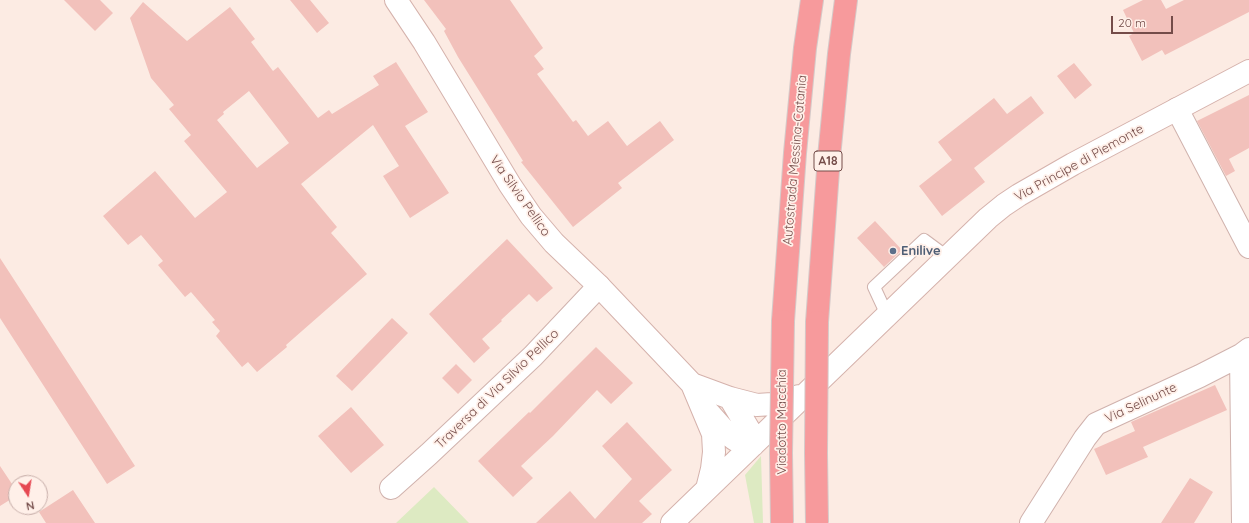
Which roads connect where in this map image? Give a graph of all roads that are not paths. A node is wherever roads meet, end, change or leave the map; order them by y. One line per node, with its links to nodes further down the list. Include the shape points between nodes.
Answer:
1 (396, 0): 8 (street, Via Silvio Pellico, via 531,216 554,243)
2 (812, 0): 10 (highway, Autostrada Messina-Catania / A18, via 794,153)
3 (846, 0): 21 (highway, A18, bridge, via 829,157 817,322)
4 (1249, 71): 5 (street, Via Principe di Piemonte)
5 (1177, 109): 6 (street); 7 (street, Via Principe di Piemonte, via 1019,195 988,218)
6 (1249, 247)
7 (947, 258): 9 (street, Via Principe di Piemonte); 9 (lane, via 924,240 874,287)
8 (599, 286): 12 (street, Via Silvio Pellico); 17 (street, Traversa di Via Silvio Pellico, via 533,356)
9 (887, 315): 13 (street, Via Principe di Piemonte)
10 (783, 321): 20 (highway, Viadotto Macchia / A18, bridge)
11 (1245, 352): 16 (street); 22 (street, Via Selinunte, via 1200,376 1096,424)
12 (696, 393): 14 (street); 15 (street, Via Silvio Pellico, via 725,432 742,444); 18 (street, via 713,434 714,452)
13 (806, 394): 14 (street, via 772,404 757,405); 15 (street, Via Principe di Piemonte)
14 (730, 398): 15 (street, via 751,433)
15 (753, 445): 18 (street, Via Principe di Piemonte)
16 (1245, 451): 23 (street)
17 (391, 488)
18 (707, 489): 19 (street, Via Principe di Piemonte)
19 (672, 523)
20 (782, 523)
21 (817, 523)
22 (1031, 523)
23 (1243, 523)

